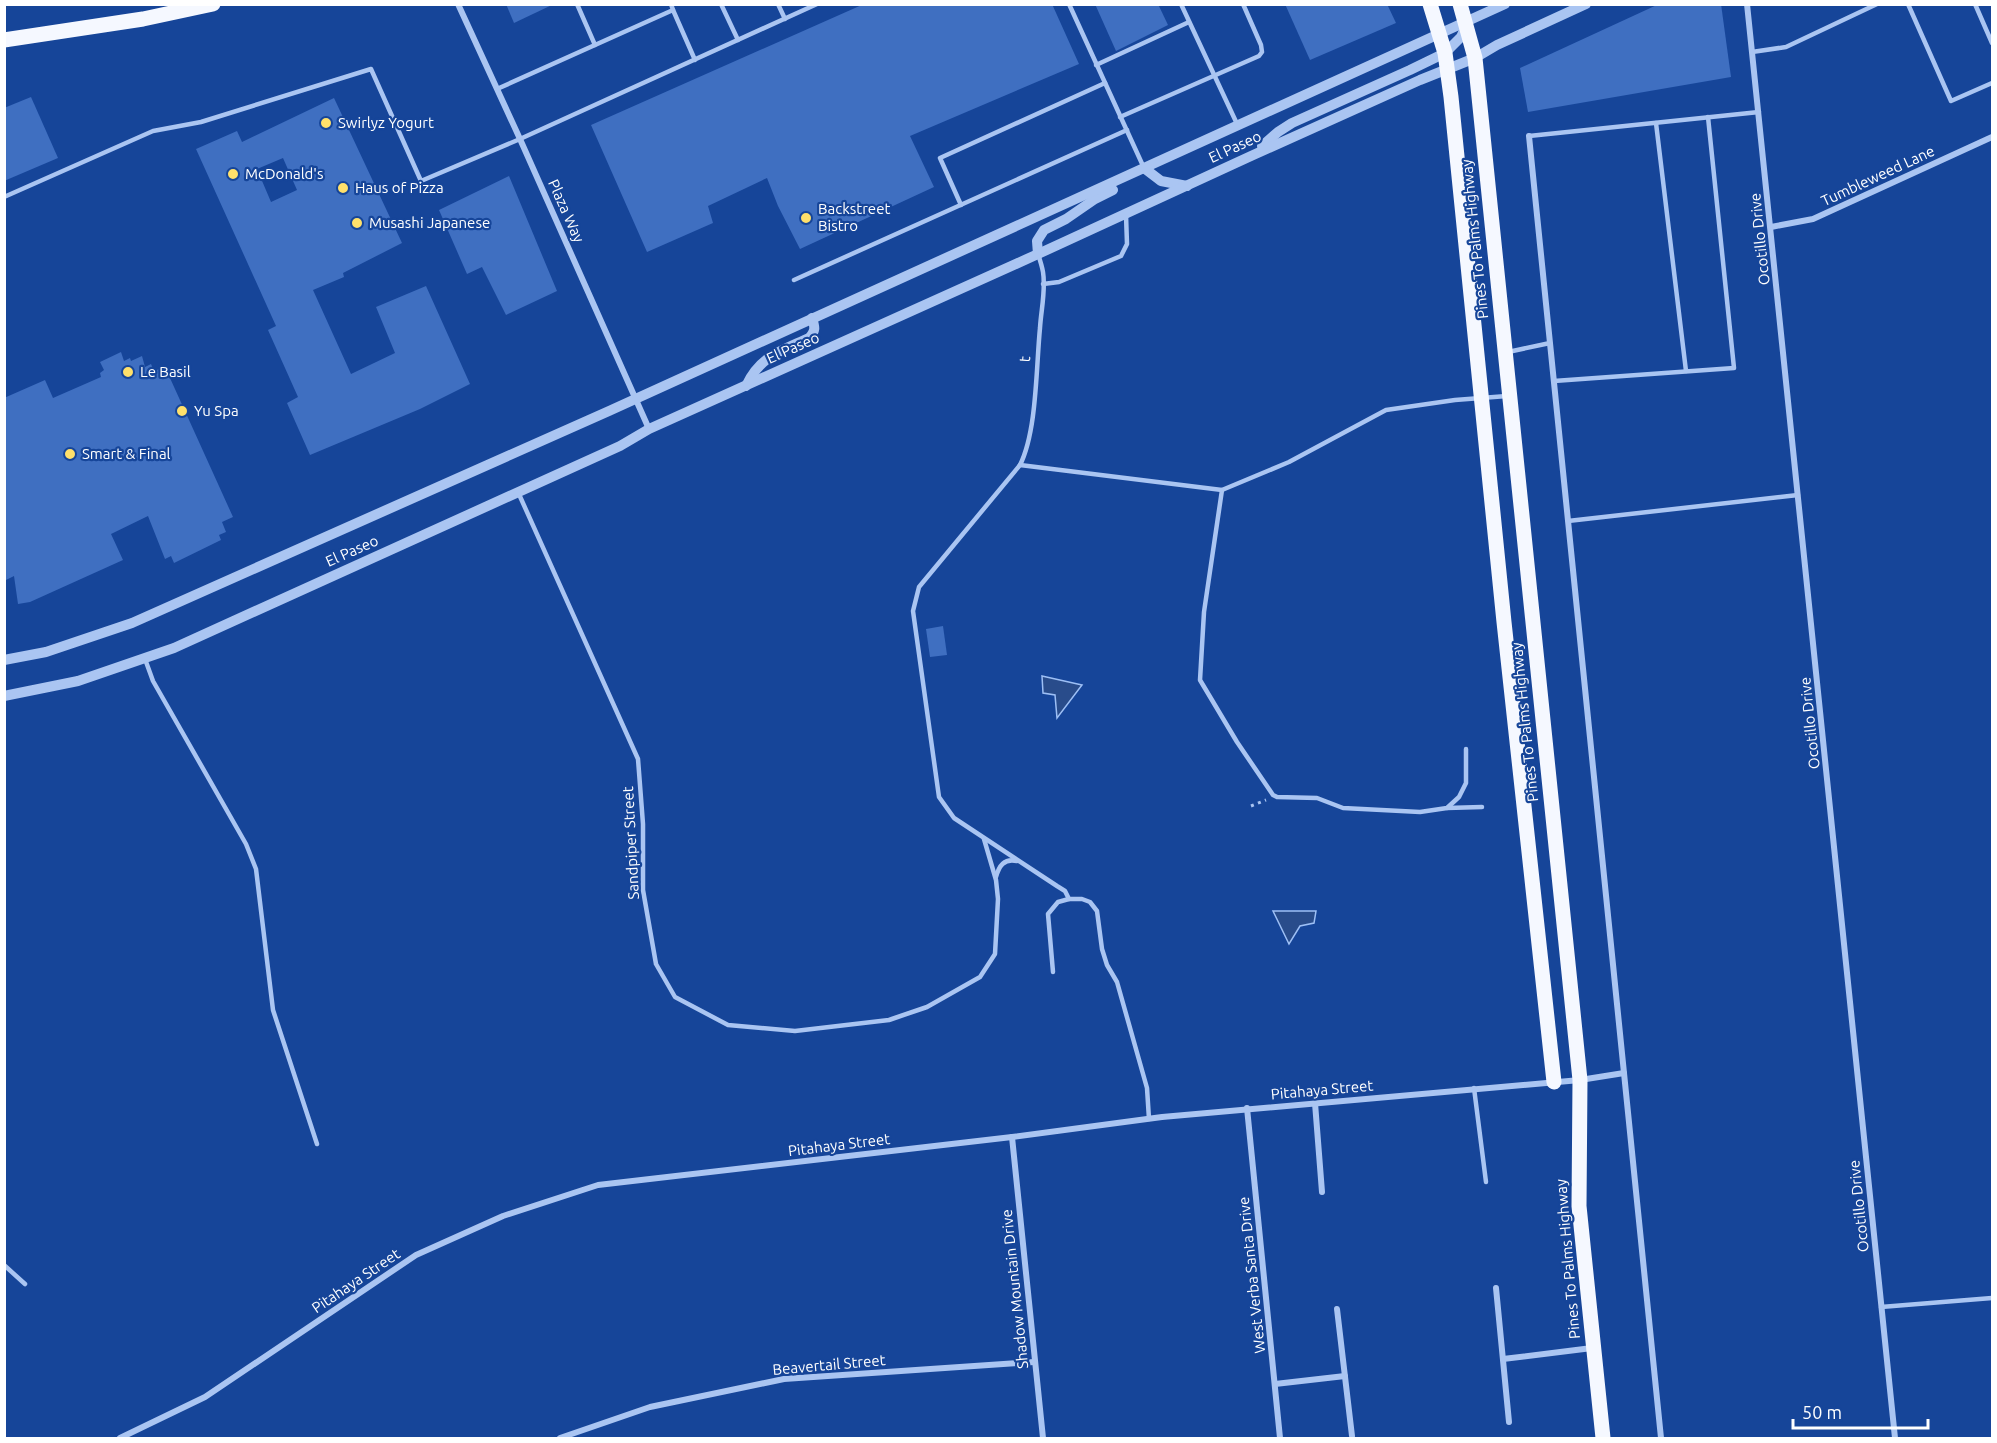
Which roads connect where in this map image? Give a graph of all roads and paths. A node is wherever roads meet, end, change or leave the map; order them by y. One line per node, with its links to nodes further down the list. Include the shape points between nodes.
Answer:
1 (213, 4): 23 (main road, via 132,21)
2 (459, 4): 36 (street, Plaza Way)
3 (577, 4): 26 (lane)
4 (721, 4): 24 (lane)
5 (778, 4): 19 (lane)
6 (817, 4): 19 (lane)
7 (1069, 4): 31 (lane)
8 (1181, 4): 20 (lane)
9 (1243, 4): 33 (lane, via 1262,52)
10 (1430, 4): 22 (main road, Pines To Palms Highway)
11 (1460, 4): 21 (main road, Pines To Palms Highway)
12 (1505, 4): 21 (street, El Paseo)
13 (1586, 4): 29 (street, El Paseo)
14 (1747, 4): 28 (street, Ocotillo Drive)
15 (1877, 4): 28 (lane, via 1786,47)
16 (1908, 4): 34 (lane, via 1951,101)
17 (1975, 4): 25 (lane)
18 (672, 7): 26 (lane); 30 (lane)
19 (784, 19): 24 (lane)
20 (1189, 22): 31 (lane); 33 (lane)
21 (1466, 25): 22 (street, El Paseo); 27 (street, via 1461,37); 29 (main road, Pines To Palms Highway)
22 (1440, 35): 27 (main road, Pines To Palms Highway); 41 (street, El Paseo)
23 (4, 39)
24 (738, 40): 30 (lane)
25 (1992, 43)
26 (595, 45): 36 (lane)
27 (1445, 52): 32 (main road, Pines To Palms Highway); 46 (street, via 1292,123)
28 (1752, 52): 37 (street, Ocotillo Drive)
29 (1474, 58): 32 (street, El Paseo); 58 (main road, Pines To Palms Highway)
30 (695, 60): 45 (lane)
31 (1096, 65): 35 (lane)
32 (1447, 69): 46 (street, El Paseo); 64 (main road, Pines To Palms Highway)
33 (1215, 77): 38 (lane); 41 (lane)
34 (1992, 82)
35 (1105, 83): 38 (lane); 50 (lane, via 940,158)
36 (497, 89): 45 (street, Plaza Way)
37 (1759, 112): 39 (lane); 52 (street, Ocotillo Drive)
38 (1120, 117): 42 (lane)
39 (1708, 117): 40 (lane); 59 (lane, via 1734,368)
40 (1656, 123): 43 (lane); 59 (lane)
41 (1238, 126): 47 (street, El Paseo)
42 (1127, 130): 47 (lane); 50 (lane)
43 (1529, 136): 57 (street)
44 (1992, 137): 52 (street, Tumbleweed Lane, via 1813,219)
45 (520, 139): 49 (lane, via 421,181 371,69 201,122 153,130); 63 (street, Plaza Way)
46 (1239, 161): 48 (street, El Paseo)
47 (1140, 170): 48 (street, via 1161,181); 53 (street, via 1123,185 1044,231 1037,241); 56 (street, El Paseo)
48 (1187, 186): 51 (street, El Paseo)
49 (4, 197)
50 (961, 205): 54 (lane)
51 (1126, 213): 53 (street, El Paseo); 55 (lane, via 1127,244 1121,256 1059,282)
52 (1771, 226): 69 (street, Ocotillo Drive)
53 (1038, 254): 55 (lane, t); 61 (street, El Paseo)
54 (794, 280)
55 (1043, 284): 66 (lane, t, via 1031,424 1027,451)
56 (812, 318): 61 (street, via 815,327 809,338 768,357); 63 (street, El Paseo)
57 (1550, 343): 58 (lane); 60 (street)
58 (1505, 352): 62 (main road, Pines To Palms Highway)
59 (1686, 372): 60 (lane)
60 (1554, 381): 70 (street)
61 (746, 386): 65 (street, El Paseo)
62 (1510, 395): 64 (lane); 83 (main road, Pines To Palms Highway)
63 (636, 398): 65 (street, Plaza Way); 72 (street, El Paseo, via 132,623 46,652)
64 (1482, 398): 67 (lane, via 1386,410 1289,462); 84 (main road, Pines To Palms Highway)
65 (649, 429): 68 (street, El Paseo)
66 (1020, 465): 67 (lane); 77 (lane, via 923,579 914,604 939,797 954,818)
67 (1222, 490): 76 (lane, via 1204,612 1199,678 1269,790 1277,797 1317,798 1342,808 1420,812)
68 (518, 492): 71 (street, El Paseo); 79 (lane, Sandpiper Street, via 638,759 643,890 656,964 675,997 728,1025 795,1031 889,1020 927,1007 980,977 995,954)
69 (1799, 495): 70 (lane); 97 (street, Ocotillo Drive)
70 (1568, 520): 82 (street)
71 (145, 659): 73 (street, El Paseo, via 78,681); 90 (lane, via 153,681 246,844 256,869 273,1010)
72 (4, 660)
73 (4, 696)
74 (1467, 749): 76 (lane, via 1466,783)
75 (1482, 807): 76 (lane)
76 (1447, 808)
77 (984, 839): 78 (lane); 79 (lane, Sandpiper Street)
78 (1020, 862): 79 (lane, via 1002,864); 80 (lane, via 1065,891)
79 (996, 880)
80 (1069, 899): 81 (lane, via 1058,902 1048,914); 88 (lane, via 1090,902 1097,911 1102,949 1117,982 1147,1089)
81 (1053, 972)
82 (1624, 1073): 83 (street, Pitahaya Street); 111 (street)
83 (1580, 1080): 84 (street, Pitahaya Street); 99 (main road, Pines To Palms Highway, via 1579,1206)
84 (1554, 1082): 85 (street, Pitahaya Street)
85 (1474, 1088): 86 (street, Pitahaya Street); 91 (lane)
86 (1315, 1102): 87 (street, Pitahaya Street); 92 (street)
87 (1247, 1108): 88 (street, Pitahaya Street); 103 (street, West Verba Santa Drive)
88 (1149, 1119): 89 (street, Pitahaya Street)
89 (1012, 1137): 101 (street, Shadow Mountain Drive); 106 (street, Pitahaya Street, via 598,1185 503,1216 416,1255 205,1397)
90 (317, 1144)
91 (1486, 1182)
92 (1322, 1192)
93 (4, 1265): 94 (lane)
94 (25, 1284)
95 (1496, 1288): 100 (street)
96 (1992, 1298): 97 (lane)
97 (1881, 1307): 112 (street, Ocotillo Drive)
98 (1337, 1309): 102 (street)
99 (1593, 1348): 100 (street); 110 (main road, Pines To Palms Highway)
100 (1503, 1359): 104 (street)
101 (1034, 1362): 107 (street, Beavertail Street, via 784,1379 650,1407); 108 (street, Shadow Mountain Drive)
102 (1345, 1376): 103 (street); 105 (street)
103 (1275, 1384): 109 (street, West Verba Santa Drive)
104 (1509, 1422)
105 (1352, 1436)
106 (120, 1438)
107 (560, 1438)
108 (1042, 1438)
109 (1280, 1438)
110 (1603, 1438)
111 (1661, 1438)
112 (1895, 1438)

